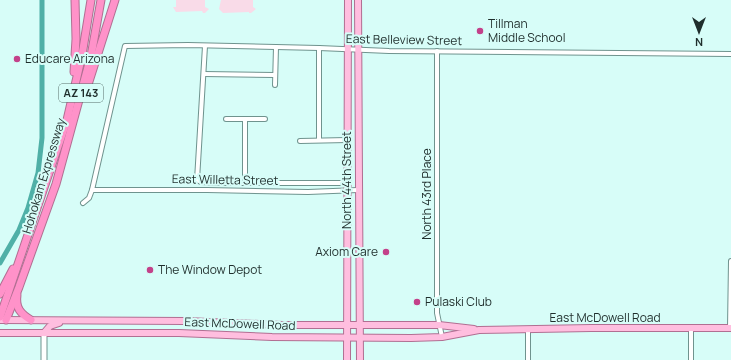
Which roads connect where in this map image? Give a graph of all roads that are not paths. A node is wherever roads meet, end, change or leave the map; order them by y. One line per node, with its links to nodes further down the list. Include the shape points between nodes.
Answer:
1 (75, 0): 23 (highway, via 75,67)
2 (91, 0): 23 (highway, Hohokam Expressway / AZ 143, via 75,88)
3 (101, 0): 26 (highway, Hohokam Expressway / AZ 143, via 90,56)
4 (115, 0): 26 (highway, via 68,154)
5 (348, 0): 10 (main road, North 44th Street)
6 (358, 0): 11 (main road, North 44th Street)
7 (205, 46): 8 (street, East Belleview Street); 14 (street); 27 (street, East Belleview Street, via 125,46)
8 (276, 47): 9 (street, East Belleview Street); 15 (street)
9 (319, 48): 10 (street, East Belleview Street); 20 (street)
10 (347, 49): 11 (street, East Belleview Street); 21 (main road, North 44th Street)
11 (358, 50): 12 (street, East Belleview Street); 28 (main road, North 44th Street)
12 (437, 51): 13 (street, East Belleview Street); 44 (street, North 43rd Place)
13 (731, 54)
14 (204, 74): 15 (street); 24 (street, via 197,180)
15 (275, 74): 16 (street)
16 (275, 85)
17 (226, 119): 18 (street)
18 (245, 119): 19 (street); 24 (street)
19 (265, 119)
20 (319, 140): 21 (street); 22 (street)
21 (347, 140): 25 (main road, North 44th Street)
22 (300, 141)
23 (57, 152): 31 (highway, Hohokam Expressway / AZ 143)
24 (244, 183): 25 (street)
25 (347, 183): 29 (main road, North 44th Street)
26 (56, 184): 33 (highway, Hohokam Expressway / AZ 143)
27 (92, 190): 29 (street, East Willetta Street); 30 (street)
28 (358, 190): 29 (street, East Willetta Street); 43 (main road, North 44th Street)
29 (347, 191): 42 (main road, North 44th Street)
30 (84, 203)
31 (24, 248): 34 (highway); 35 (highway, Hohokam Expressway / AZ 143)
32 (731, 262): 46 (street)
33 (19, 287): 35 (highway, Hohokam Expressway / AZ 143); 36 (highway, via 18,309)
34 (0, 294)
35 (2, 319): 36 (main road, East McDowell Road); 49 (main road, Hohokam Expressway / AZ 143)
36 (31, 320): 37 (main road, East McDowell Road)
37 (70, 320): 38 (main road, East McDowell Road); 50 (main road, via 52,324)
38 (80, 320): 39 (main road, East McDowell Road); 51 (main road)
39 (126, 320): 40 (main road, East McDowell Road); 52 (main road)
40 (207, 321): 41 (main road, East McDowell Road); 53 (main road)
41 (221, 322): 42 (main road, East McDowell Road); 54 (main road)
42 (348, 325): 43 (main road, East McDowell Road); 55 (main road, North 44th Street)
43 (360, 325): 44 (main road, East McDowell Road); 56 (main road, North 44th Street)
44 (439, 325): 48 (main road, East McDowell Road); 57 (street, North 43rd Place)
45 (691, 328): 46 (main road, East McDowell Road); 47 (main road, East McDowell Road); 62 (street)
46 (730, 328)
47 (528, 329): 48 (main road, East McDowell Road); 61 (street)
48 (479, 330): 57 (main road, East McDowell Road)
49 (2, 333): 50 (main road, East McDowell Road)
50 (44, 333): 51 (main road, East McDowell Road); 58 (street)
51 (81, 333): 52 (main road, East McDowell Road)
52 (134, 333): 53 (main road, East McDowell Road)
53 (207, 334): 54 (main road, East McDowell Road)
54 (222, 335): 55 (main road, East McDowell Road)
55 (347, 337): 56 (main road, East McDowell Road); 59 (main road, North 44th Street)
56 (360, 337): 57 (main road, East McDowell Road); 60 (main road, North 44th Street)
57 (442, 337)
58 (44, 360)
59 (347, 360)
60 (360, 360)
61 (528, 360)
62 (691, 360)

